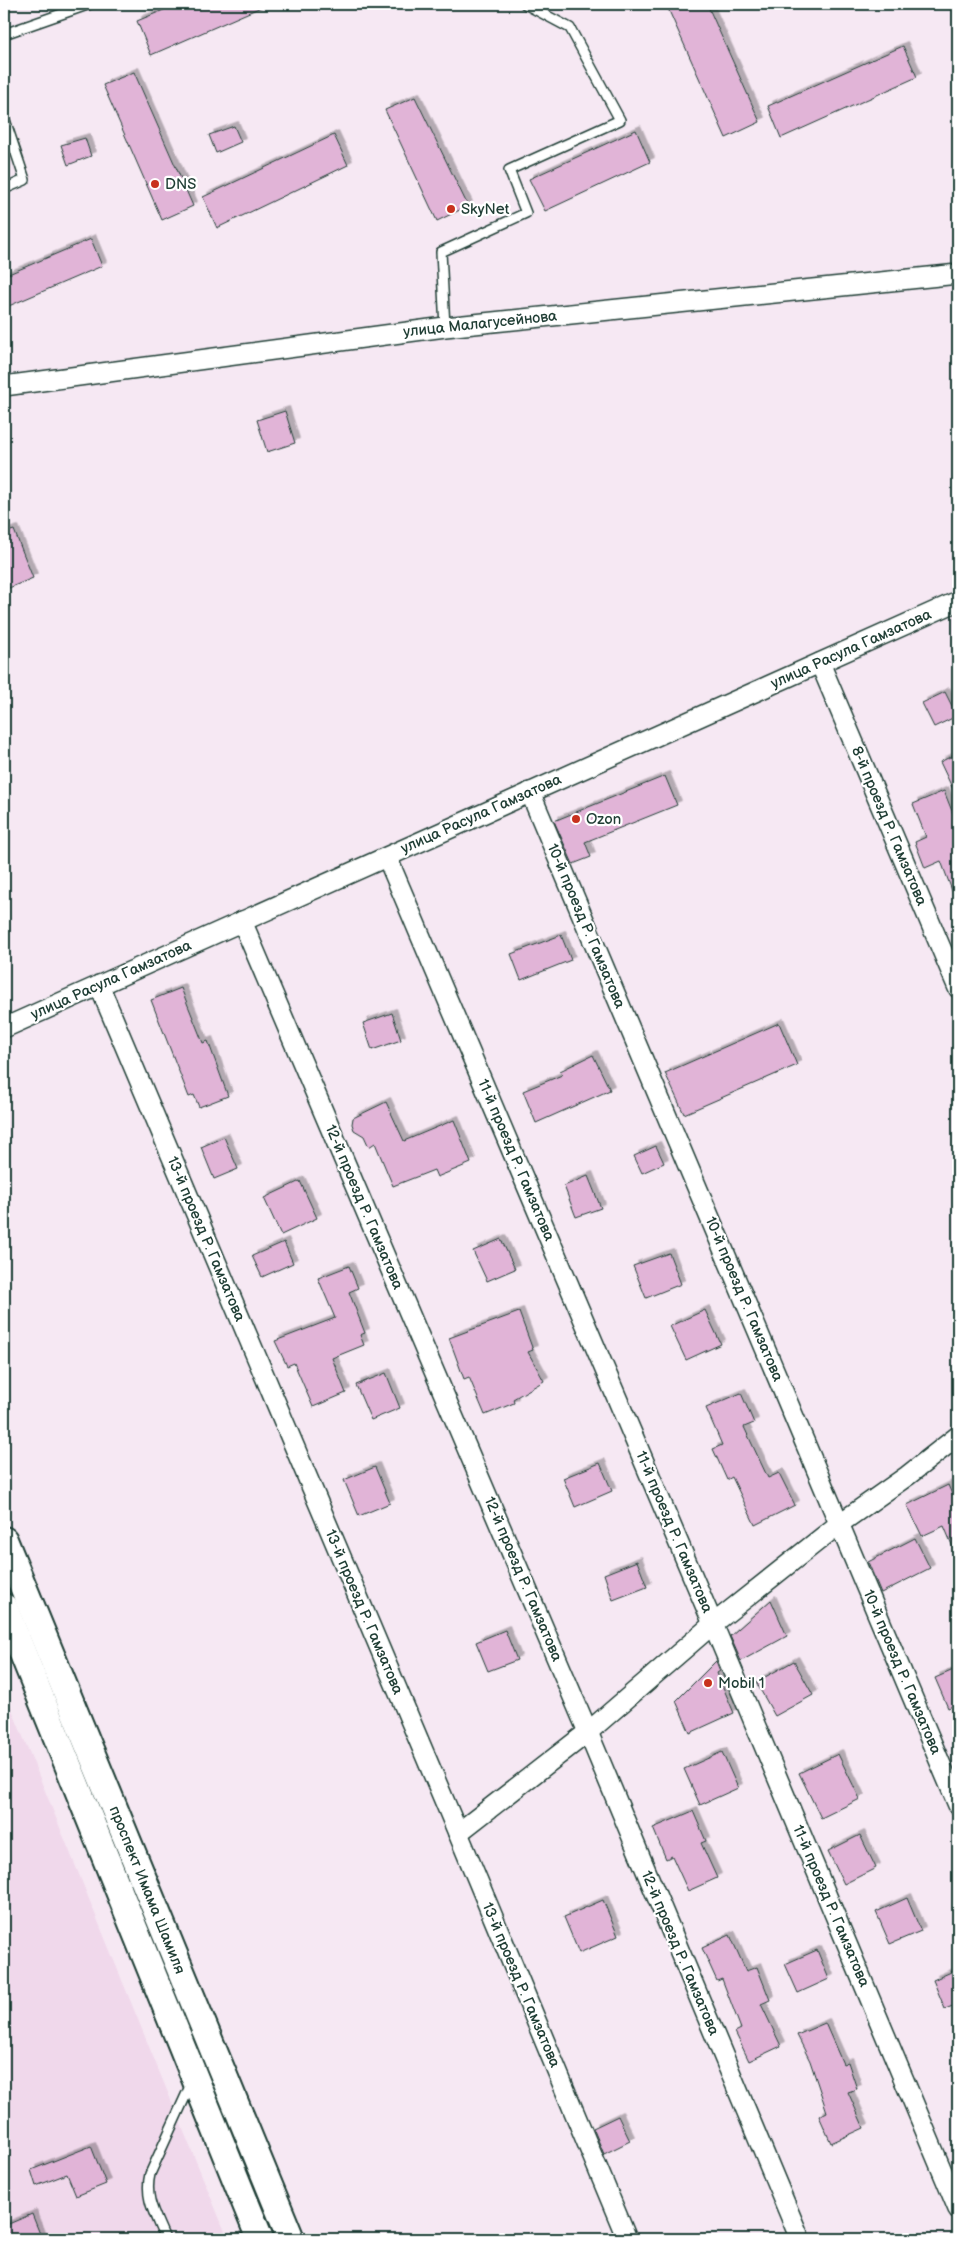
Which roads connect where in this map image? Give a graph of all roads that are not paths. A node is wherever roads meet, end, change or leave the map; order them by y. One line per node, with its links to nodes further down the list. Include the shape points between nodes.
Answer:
1 (90, 4): 3 (lane)
2 (525, 4): 7 (lane, via 570,28 620,120 509,170 526,213 441,252)
3 (4, 34)
4 (4, 117): 5 (lane, via 25,180)
5 (4, 189)
6 (958, 274): 7 (street, улица Малагусейнова)
7 (444, 328): 8 (street, улица Малагусейнова)
8 (4, 386)
9 (958, 601): 10 (street, улица Расула Гамзатова)
10 (820, 663): 11 (street, улица Расула Гамзатова); 15 (street, 8-й проезд Р. Гамзатова)
11 (530, 792): 12 (street, улица Расула Гамзатова); 18 (street, 10-й проезд Р. Гамзатова)
12 (387, 857): 13 (street, улица Расула Гамзатова); 21 (street, 11-й проезд Р. Гамзатова)
13 (242, 921): 14 (street, улица Расула Гамзатова); 22 (street, 12-й проезд Р. Гамзатова)
14 (99, 985): 16 (street, улица Расула Гамзатова); 24 (street, 13-й проезд Р. Гамзатова)
15 (958, 988)
16 (4, 1028)
17 (958, 1436): 18 (street)
18 (839, 1524): 21 (street); 23 (street, 10-й проезд Р. Гамзатова)
19 (4, 1540): 29 (main road, проспект Имама Шамиля)
20 (4, 1607): 25 (main road, проспект Имама Шамиля)
21 (714, 1624): 22 (street); 26 (street, 11-й проезд Р. Гамзатова)
22 (588, 1732): 24 (street); 31 (street, 12-й проезд Р. Гамзатова)
23 (958, 1805)
24 (458, 1833): 30 (street, 13-й проезд Р. Гамзатова)
25 (194, 2077): 27 (lane, via 150,2174 147,2188); 28 (main road, проспект Имама Шамиля)
26 (958, 2209)
27 (165, 2239)
28 (260, 2239)
29 (291, 2239)
30 (627, 2239)
31 (800, 2239)

